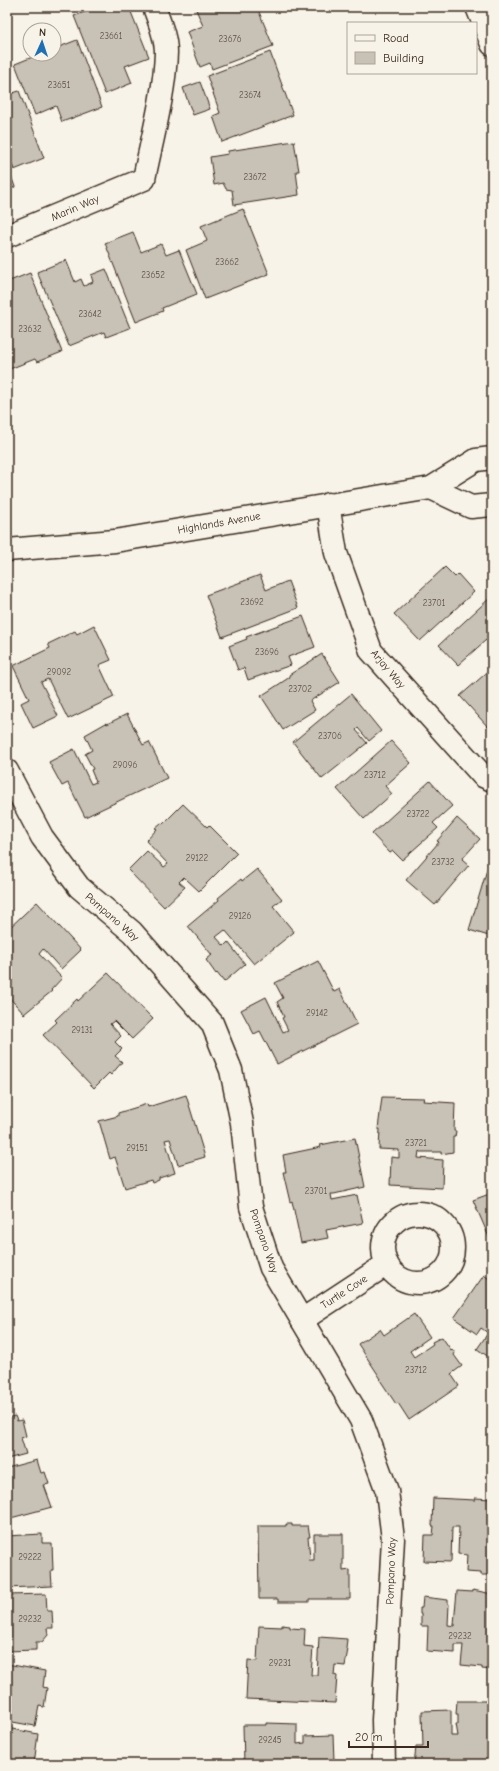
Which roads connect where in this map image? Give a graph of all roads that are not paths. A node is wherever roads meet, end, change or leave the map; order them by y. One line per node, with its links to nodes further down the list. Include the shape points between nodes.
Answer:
1 (154, 7): 4 (street, Marin Way, via 166,50 144,179)
2 (477, 7): 3 (street)
3 (492, 44)
4 (7, 236)
5 (492, 458): 6 (street, Highlands Avenue, via 476,460)
6 (431, 488): 7 (street, Highlands Avenue); 8 (street, via 472,507)
7 (328, 504): 9 (street, Highlands Avenue, via 115,541); 11 (street, Arjay Way, via 336,553 370,651 483,776)
8 (492, 505)
9 (7, 550)
10 (7, 771): 13 (street, Pompano Way, via 42,837 79,887 132,932 212,1023 231,1070 242,1124 251,1207 271,1268)
11 (492, 780)
12 (387, 1264): 13 (street, Turtle Cove)
13 (302, 1320): 14 (street, Pompano Way, via 361,1420 387,1490 393,1539 383,1720)
14 (384, 1764)

